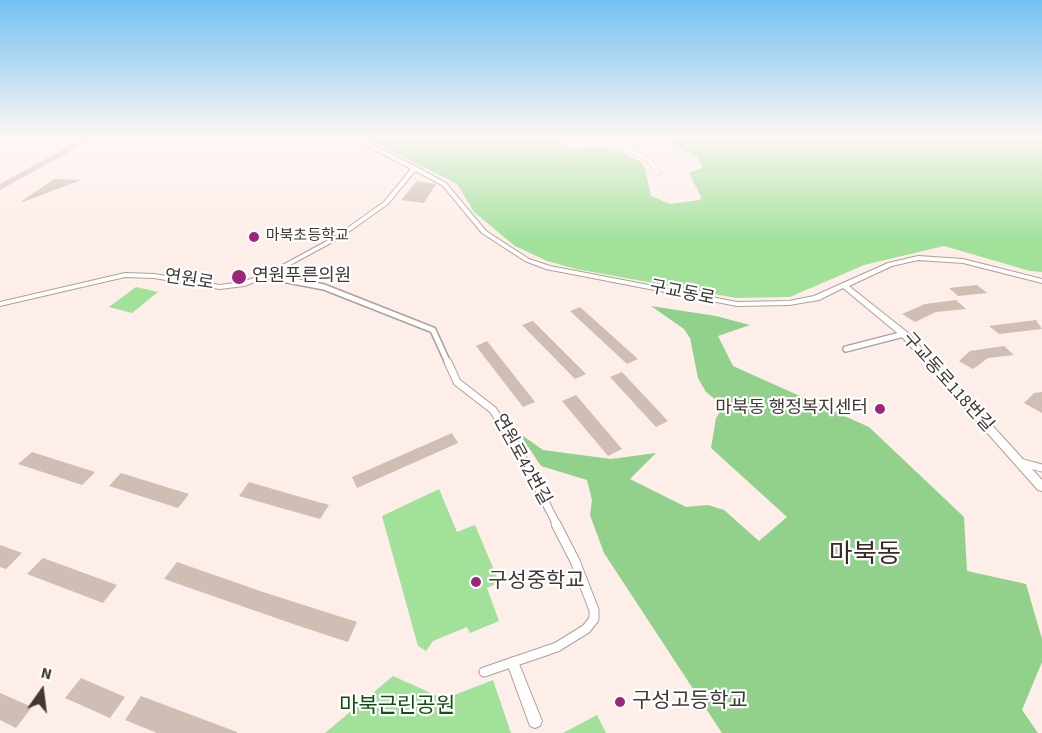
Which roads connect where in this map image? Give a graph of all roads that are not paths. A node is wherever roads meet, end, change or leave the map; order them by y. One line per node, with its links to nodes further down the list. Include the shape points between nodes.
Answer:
1 (27, 173): 4 (main road)
2 (411, 173): 5 (street, 연원로, via 386,203 338,237)
3 (424, 173): 7 (street, 구교동로, via 444,184 495,241 548,268 737,304 789,303 816,298)
4 (0, 188)
5 (266, 276): 8 (street, 연원로, via 220,287 125,275); 14 (street, 연원로42번길, via 324,287 433,330 457,382 486,403 503,424 575,561 594,610 594,619 578,635)
6 (1042, 280): 7 (street, 구교동로, via 963,261 918,258 890,264)
7 (845, 285): 9 (street, 구교동로118번길)
8 (0, 304)
9 (903, 334): 10 (street); 11 (street, 구교동로118번길)
10 (846, 349)
11 (1019, 462): 12 (street); 13 (street, 구교동로118번길)
12 (1042, 468)
13 (1042, 487)
14 (513, 663): 15 (street, 연원로42번길); 16 (street)
15 (484, 672)
16 (535, 721)

